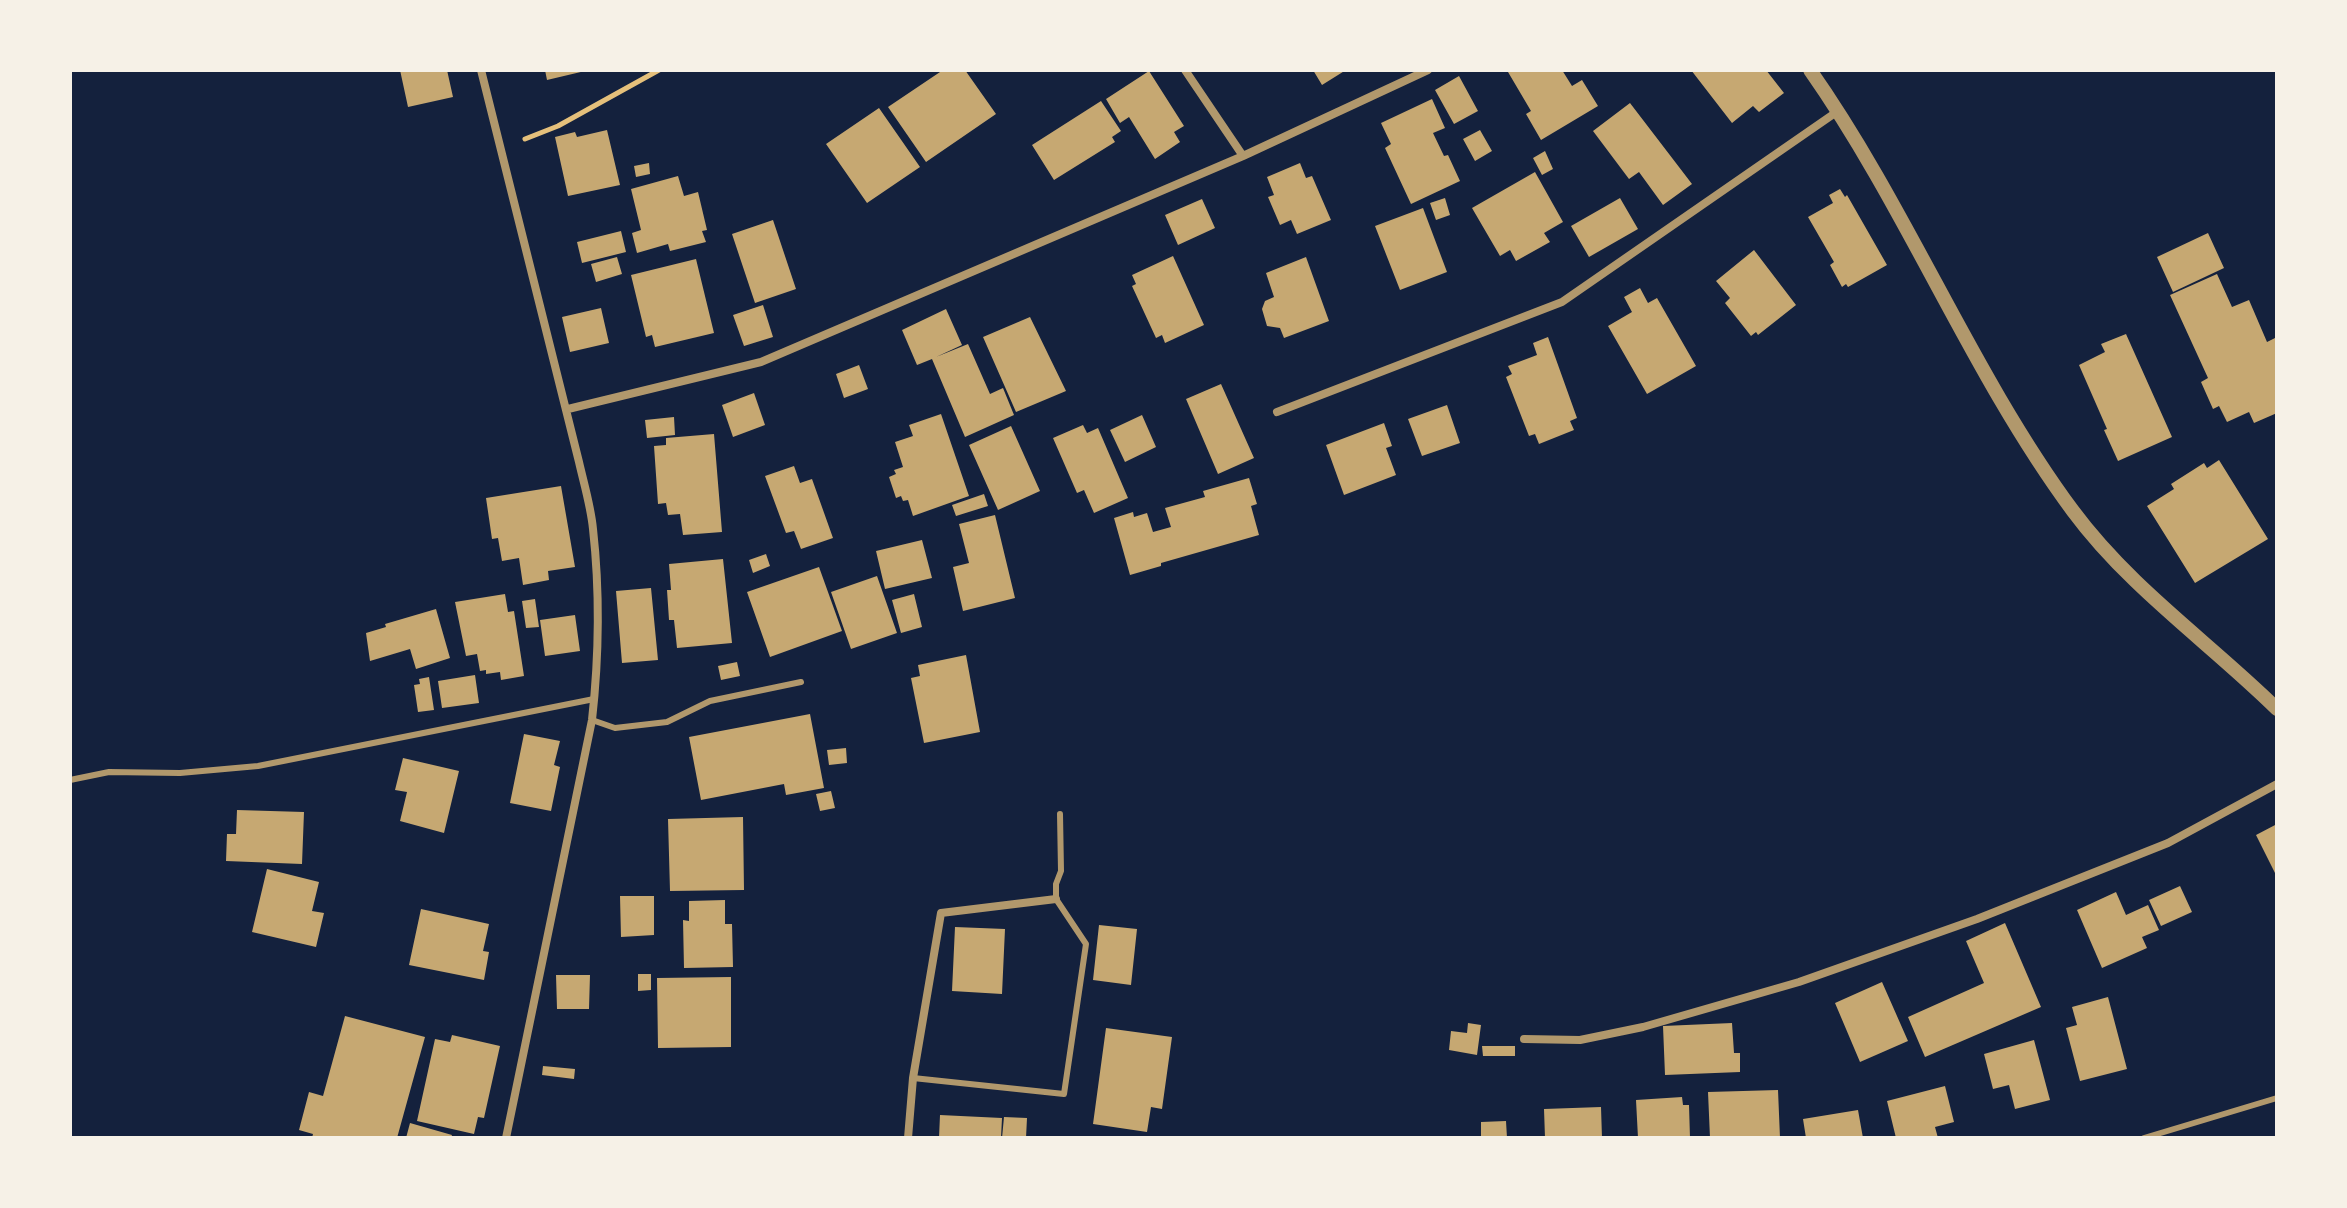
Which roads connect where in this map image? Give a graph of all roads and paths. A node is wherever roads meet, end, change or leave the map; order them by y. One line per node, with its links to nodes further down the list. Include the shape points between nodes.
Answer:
1 (481, 70): 7 (street)
2 (659, 70): 7 (path, via 558,126)
3 (1185, 70): 8 (street)
4 (1428, 70): 8 (street)
5 (1810, 70): 6 (street)
6 (1838, 110): 10 (street, via 1562,302); 13 (street, via 2020,433 2075,514 2145,591)
7 (500, 148): 9 (street)
8 (1243, 156): 9 (street, via 761,362)
9 (568, 409): 12 (street, via 593,527 598,667)
10 (1277, 412)
11 (801, 682): 14 (lane, via 710,701 667,722 615,728)
12 (594, 699): 14 (street); 15 (lane, via 258,766 109,772)
13 (2277, 709)
14 (592, 720): 22 (street)
15 (70, 780)
16 (2277, 784): 19 (street, via 2168,843 1799,982 1643,1027 1580,1040)
17 (1060, 814): 18 (lane)
18 (1056, 899): 20 (street, via 941,913); 20 (lane, via 1086,944 1064,1094)
19 (1524, 1039)
20 (913, 1078): 23 (street)
21 (2277, 1098): 24 (lane)
22 (506, 1138)
23 (908, 1138)
24 (2144, 1138)

